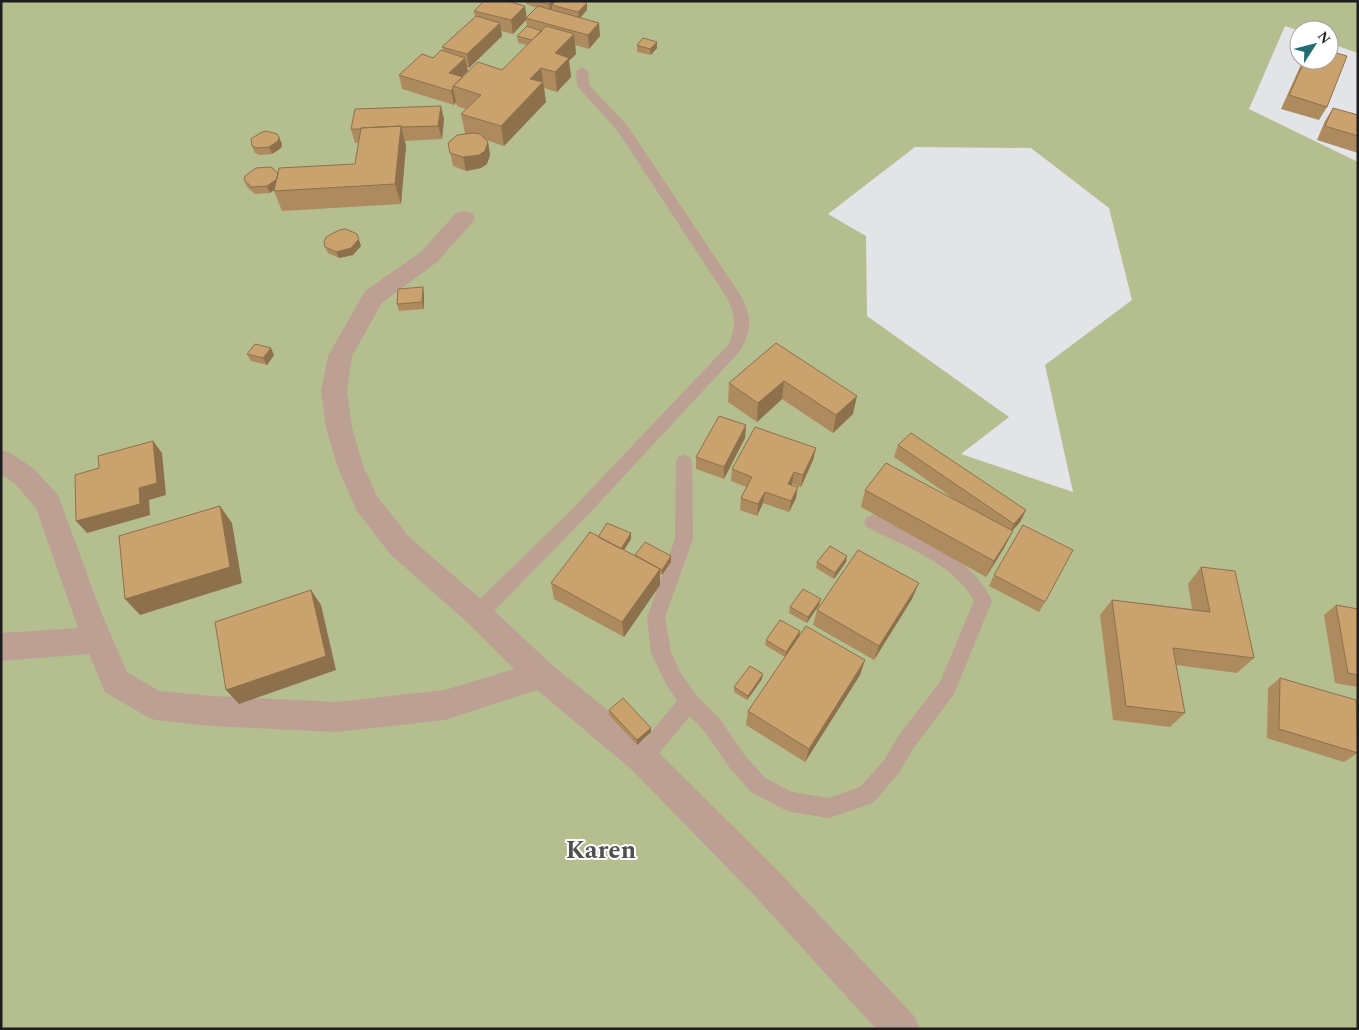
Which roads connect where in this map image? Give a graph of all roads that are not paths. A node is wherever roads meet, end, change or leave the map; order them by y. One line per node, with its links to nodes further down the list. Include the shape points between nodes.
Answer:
1 (582, 71): 6 (lane, via 583,86 622,128 745,318 734,347 580,512)
2 (464, 218): 6 (street, via 429,257 373,297 340,356 334,391 338,428 367,503 400,546)
3 (1, 460): 7 (street, via 24,476 48,503)
4 (684, 462): 10 (lane, via 684,539 656,616 661,653 672,678)
5 (873, 522): 10 (lane, via 958,568 979,590 983,601 947,688 892,766 867,795 829,808 790,802 758,785 736,760 714,726)
6 (478, 614): 9 (street)
7 (98, 640): 8 (street); 9 (street, via 116,682 155,705 212,711 337,717 446,704)
8 (1, 647)
9 (541, 675): 11 (street)
10 (689, 702): 11 (lane)
11 (642, 758): 12 (street, via 767,884)
12 (901, 1029)

